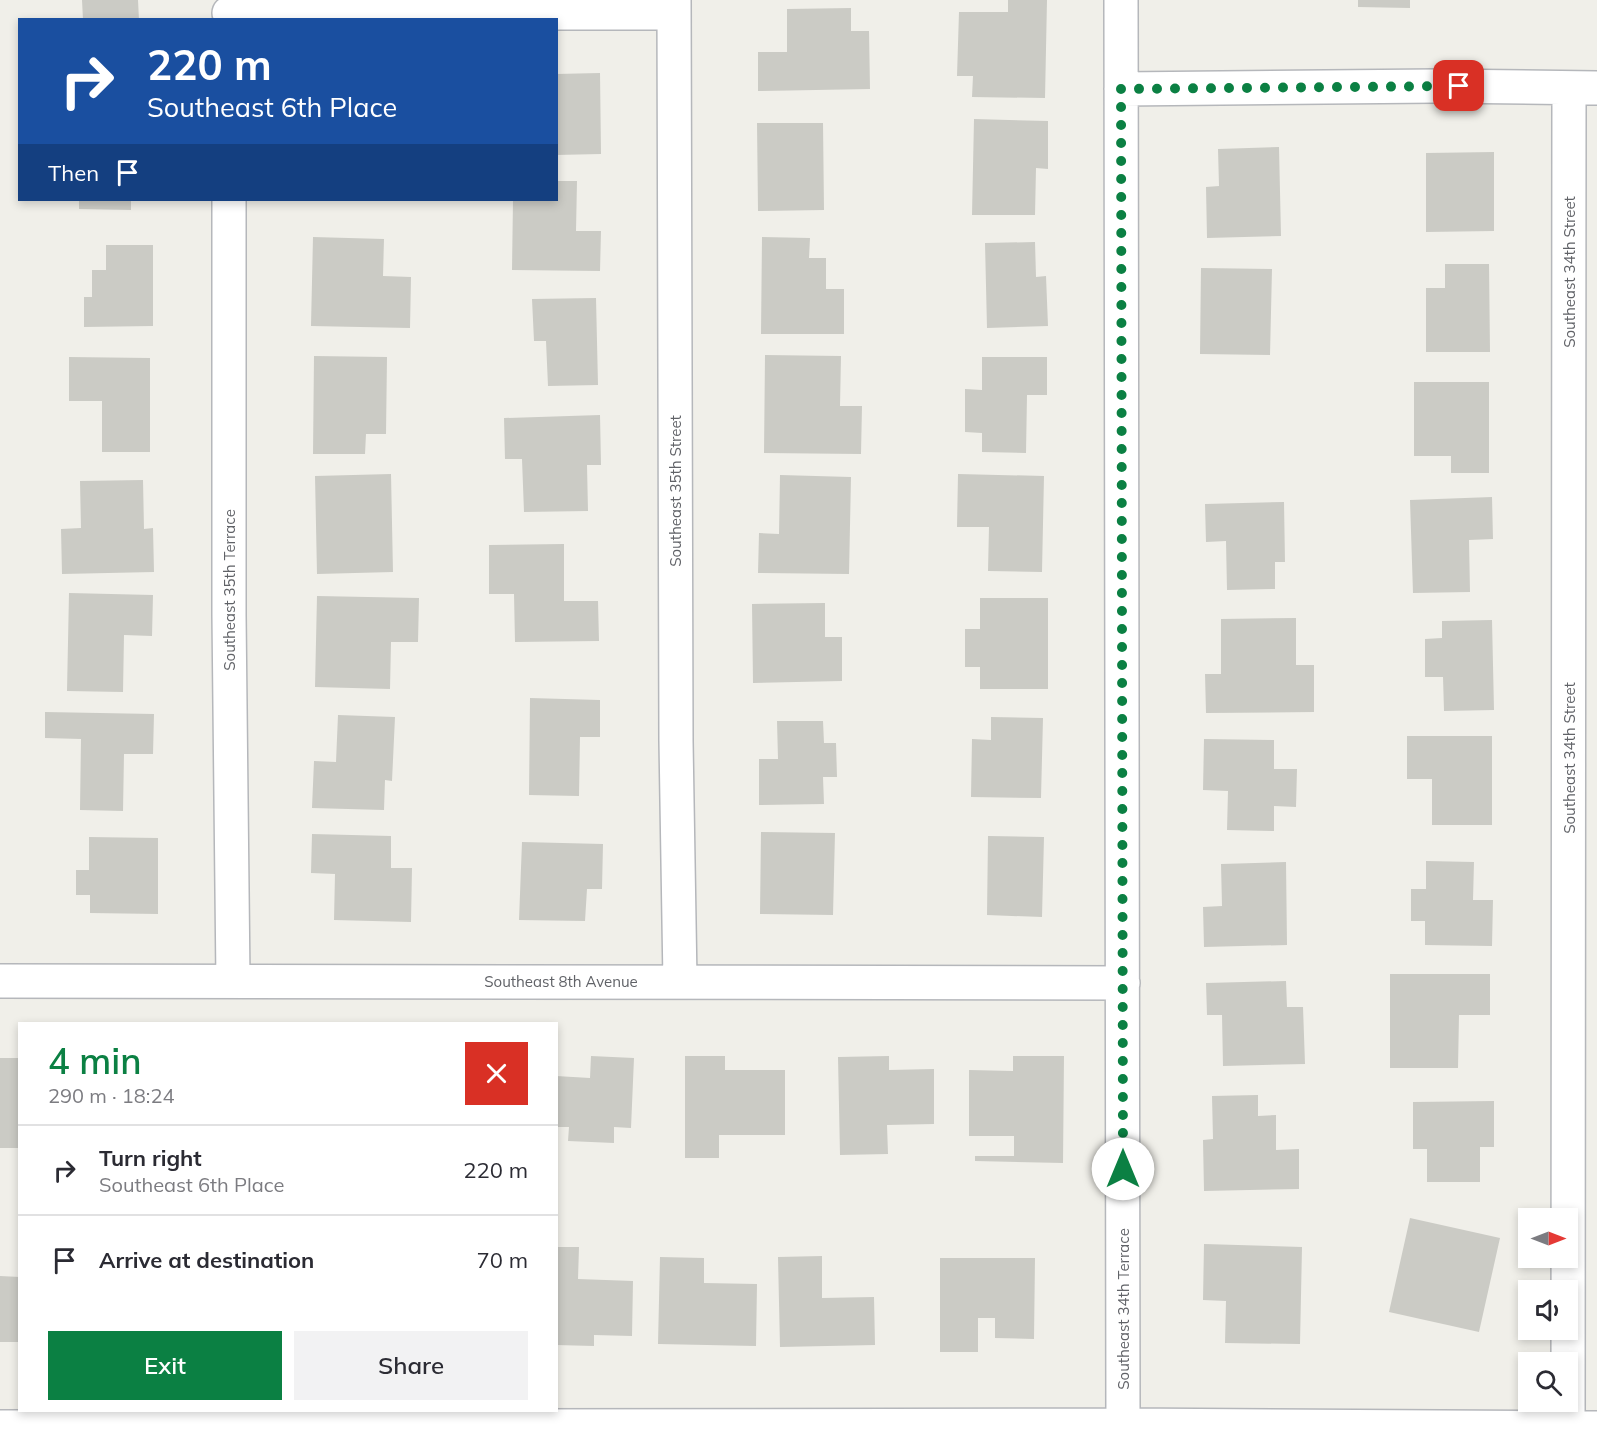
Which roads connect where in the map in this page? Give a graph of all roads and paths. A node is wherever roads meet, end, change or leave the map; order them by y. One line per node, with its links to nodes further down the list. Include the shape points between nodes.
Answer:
1 (1121, 0): 5 (street, Southeast 34th Terrace)
2 (674, 7): 3 (street); 9 (street, Southeast 35th Street)
3 (229, 11)
4 (1583, 88): 5 (street); 13 (street, Southeast 34th Street)
5 (1121, 89): 10 (street, Southeast 34th Terrace)
6 (229, 201): 8 (street, Southeast 35th Terrace)
7 (0, 981): 8 (street, Southeast 8th Avenue)
8 (233, 981): 9 (street, Southeast 8th Avenue)
9 (680, 981): 10 (street, Southeast 8th Avenue)
10 (1123, 983): 12 (street, Southeast 34th Terrace)
11 (0, 1427): 12 (street)
12 (1123, 1428): 13 (street)
13 (1583, 1428)

